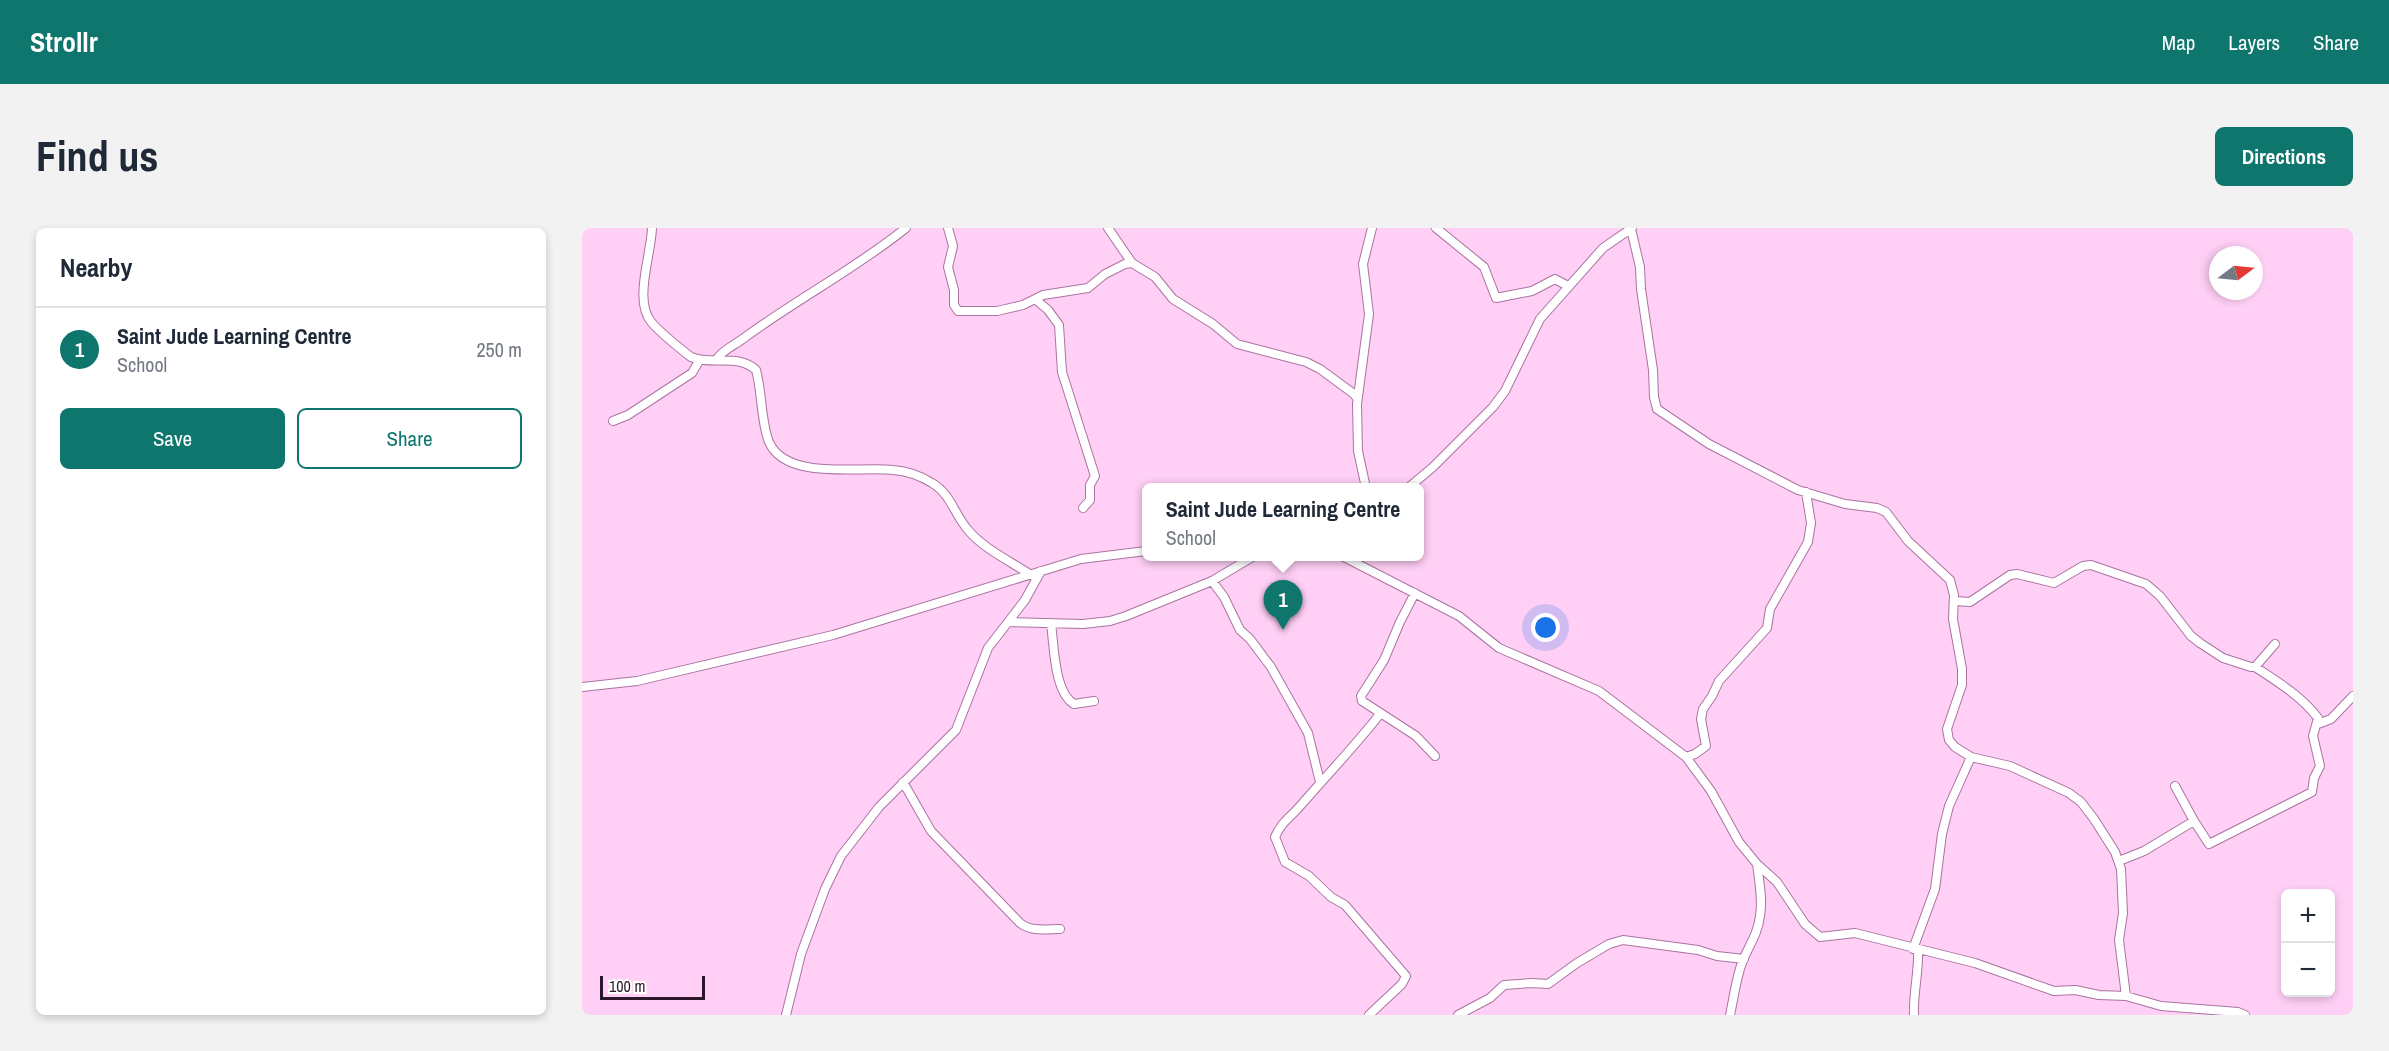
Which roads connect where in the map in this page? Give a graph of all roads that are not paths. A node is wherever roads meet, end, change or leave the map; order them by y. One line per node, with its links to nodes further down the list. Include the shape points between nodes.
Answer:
1 (652, 228): 12 (street, via 643,287 645,312 670,340)
2 (906, 228): 11 (street, via 875,253 766,321)
3 (948, 228): 10 (street, via 953,246 948,267 956,309 997,311)
4 (1108, 228): 8 (street)
5 (1372, 228): 13 (street, via 1363,264 1369,314)
6 (1436, 228): 9 (street, via 1484,267 1496,298 1532,291 1555,279)
7 (1631, 228): 9 (street, via 1603,248); 17 (street, via 1640,267 1658,409 1709,444)
8 (1132, 263): 10 (street, via 1105,274 1088,288); 13 (street, via 1155,277 1173,299 1237,344 1306,362)
9 (1568, 286): 16 (street, via 1540,319 1505,391 1493,407)
10 (1035, 299): 18 (street, via 1059,324 1062,372 1095,476 1090,500)
11 (716, 360): 12 (street); 23 (street, via 744,362 756,370 769,441 783,458 823,469 892,470 932,482 950,500 968,530)
12 (699, 361): 14 (street, via 692,373)
13 (1357, 398): 15 (street, via 1358,451)
14 (613, 421)
15 (1365, 483)
16 (1414, 483)
17 (1806, 492): 26 (street, via 1886,512 1908,541 1950,580); 37 (street, via 1811,523 1808,542 1770,609 1767,628 1719,681 1703,709 1706,746)
18 (1083, 508)
19 (1142, 551): 22 (street, via 1081,559)
20 (1245, 561): 24 (street)
21 (1352, 561): 25 (street)
22 (1041, 572): 23 (street); 27 (street)
23 (1031, 575): 31 (street, via 834,635 637,681)
24 (1212, 580): 28 (street, via 1126,616 1083,624); 40 (street, via 1240,630 1271,667 1308,733)
25 (1416, 593): 34 (street, via 1384,660 1362,692 1362,701); 37 (street, via 1459,616 1499,648 1599,691)
26 (1954, 601): 30 (street, via 1970,602 2010,575 2054,583 2083,566 2096,565 2146,584 2200,643 2223,658); 38 (street, via 1962,685 1946,734 1955,747)
27 (1009, 622): 28 (street); 39 (street, via 988,648 956,730)
28 (1051, 623): 33 (street, via 1054,658 1065,694 1074,704)
29 (2276, 644): 30 (street)
30 (2255, 667): 35 (street, via 2305,703 2318,718)
31 (582, 687)
32 (2353, 696): 35 (street, via 2331,720)
33 (1094, 701)
34 (1380, 714): 36 (street, via 1416,736); 40 (street)
35 (2318, 724): 42 (street, via 2313,736 2320,766 2312,792 2213,843 2206,841)
36 (1435, 756)
37 (1686, 757): 44 (street)
38 (1971, 757): 43 (street, via 2010,766 2069,793 2094,819); 46 (street, via 1942,834 1935,889)
39 (903, 782): 45 (street, via 931,831 1020,923 1034,929); 50 (street, via 855,834 841,856 801,954)
40 (1320, 782): 51 (street, via 1284,820 1276,842 1285,862 1345,905 1406,976)
41 (2175, 786): 42 (street)
42 (2194, 821): 43 (street)
43 (2119, 861): 48 (street, via 2123,896 2119,940)
44 (1757, 864): 46 (street, via 1820,937 1855,933); 47 (street, via 1760,916 1755,941)
45 (1060, 929)
46 (1916, 950): 48 (street, via 1975,963 2054,991); 54 (street, via 1919,968 1913,996)
47 (1744, 959): 52 (street, via 1620,940 1576,963 1553,982 1504,985 1490,998); 53 (street)
48 (2126, 996): 49 (street)
49 (2190, 1012): 55 (street, via 2230,1011)
50 (786, 1015)
51 (1369, 1015)
52 (1458, 1015)
53 (1730, 1015)
54 (1914, 1015)
55 (2245, 1015)

